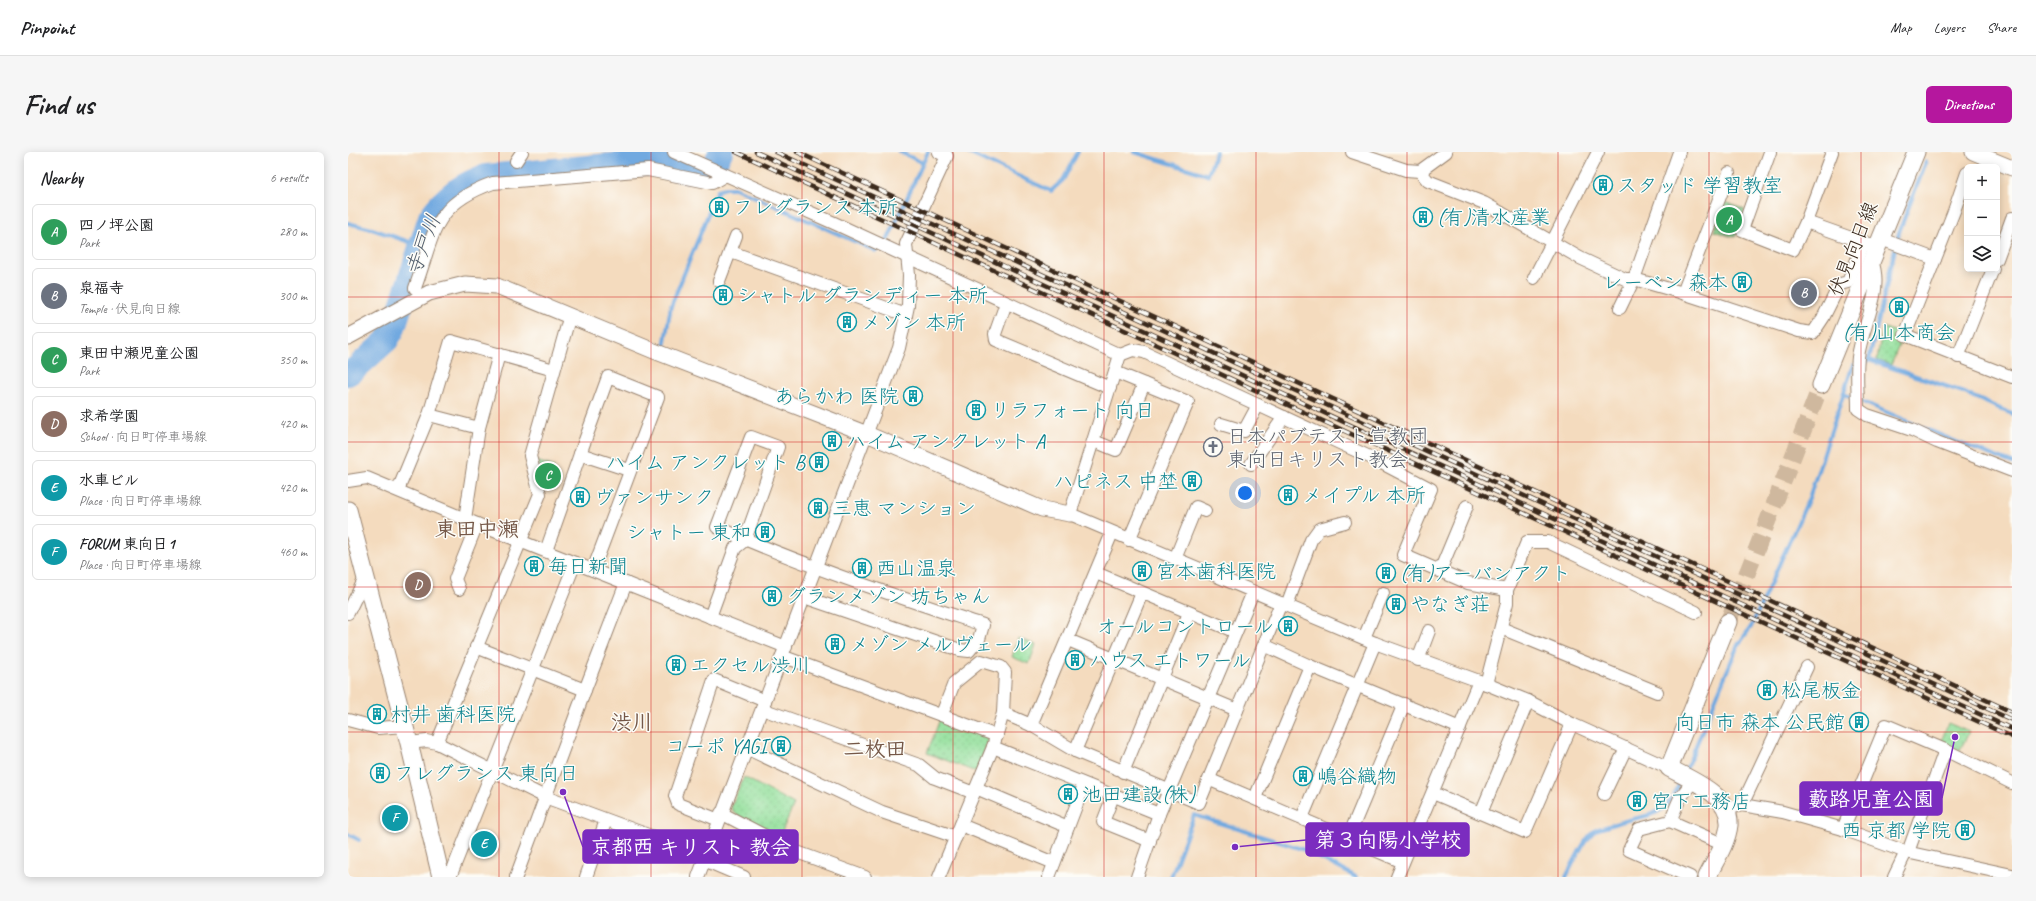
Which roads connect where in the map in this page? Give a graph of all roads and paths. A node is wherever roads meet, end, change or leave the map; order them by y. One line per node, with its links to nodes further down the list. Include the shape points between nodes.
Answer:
1 (674, 152): 14 (street)
2 (938, 152): 24 (street, via 947,156 906,244)
3 (1352, 152): 13 (street, via 1406,170)
4 (1446, 152): 13 (street)
5 (1598, 152): 20 (street)
6 (1679, 152): 28 (street)
7 (1770, 152): 18 (street, via 1742,230 1794,250)
8 (1832, 152): 18 (street)
9 (1916, 152): 21 (main road, 伏見向日線)
10 (1974, 152): 11 (street); 12 (street)
11 (1970, 164)
12 (2012, 168)
13 (1420, 171): 20 (street, via 1428,181 1484,203)
14 (719, 173): 24 (street); 30 (street, via 712,183 648,170 513,180 487,185 465,195 443,214 434,232)
15 (1729, 173): 31 (street)
16 (1964, 181): 25 (street)
17 (2012, 218): 22 (street)
18 (1806, 222): 21 (street)
19 (736, 236): 23 (street)
20 (1551, 242): 27 (street); 28 (street, via 1625,279)
21 (1874, 247): 25 (street); 31 (street, via 1848,282 1840,284 1813,333 1799,331); 44 (main road, 伏見向日線); 56 (street, via 1875,294 1862,335 1858,358 1858,409 1867,415 1912,430)
22 (2000, 251)
23 (731, 252): 29 (street); 35 (street)
24 (909, 258): 32 (street); 35 (street)
25 (1935, 259): 39 (street, via 1905,335)
26 (1992, 272): 39 (street)
27 (1534, 278)
28 (1634, 279): 31 (street); 33 (street)
29 (719, 281)
30 (415, 288)
31 (1683, 293)
32 (1006, 303): 38 (street); 45 (street, via 994,334 996,340)
33 (1620, 308)
34 (570, 315): 36 (street, via 507,289 475,283 429,293); 40 (street); 51 (street)
35 (906, 315): 51 (street, via 899,348)
36 (348, 337)
37 (499, 354): 40 (street); 47 (street, via 451,341); 50 (street)
38 (1120, 355): 41 (street); 46 (street, via 1133,350 1144,352)
39 (1958, 357): 42 (street)
40 (554, 370): 69 (street, via 530,456 540,494)
41 (1115, 372): 43 (street); 45 (street)
42 (2012, 377)
43 (1144, 384): 52 (street, via 1116,450); 68 (street, via 1188,402)
44 (1821, 386)
45 (1110, 388): 52 (street)
46 (1258, 406): 48 (street); 49 (street, via 1244,431)
47 (429, 415): 50 (street); 58 (street)
48 (1284, 417): 54 (street); 75 (street, via 1431,489 1403,555)
49 (1221, 424)
50 (479, 428): 63 (street)
51 (867, 434): 62 (street, via 1042,509); 73 (street)
52 (1094, 441): 62 (street)
53 (580, 454): 55 (street); 55 (street, via 608,377 658,396); 70 (street)
54 (1251, 464)
55 (629, 470): 74 (street)
56 (2012, 471)
57 (348, 481): 58 (street, via 367,478)
58 (398, 490): 63 (street)
59 (1467, 506): 75 (street)
60 (348, 510): 77 (main road)
61 (1205, 511): 71 (street, via 1196,507)
62 (1070, 514): 66 (street)
63 (465, 519): 65 (street)
64 (1345, 522): 85 (street, via 1319,529 1311,540)
65 (477, 524): 69 (street); 79 (street, via 456,579)
66 (1112, 533): 68 (street); 76 (street)
67 (745, 540): 67 (street, via 717,527 751,437 778,447); 73 (street); 89 (street, via 735,548)
68 (1129, 540): 71 (street)
69 (521, 541): 70 (street); 97 (street)
70 (546, 551): 72 (street)
71 (1175, 559): 81 (street)
72 (575, 563): 74 (street); 103 (street)
73 (815, 568): 84 (street); 84 (street, via 983,625 979,639 969,651 960,650)
74 (593, 570): 78 (street)
75 (1440, 571): 80 (street, via 1468,583)
76 (1096, 573): 82 (street); 94 (street)
77 (365, 578): 87 (street); 119 (main road)
78 (626, 583): 89 (street); 107 (street)
79 (459, 589)
80 (1506, 590): 86 (street, via 1526,542 1548,542); 91 (street, via 1507,603)
81 (1253, 592): 85 (street); 93 (street)
82 (1142, 593): 88 (street); 99 (street)
83 (1383, 593): 95 (street)
84 (804, 597): 98 (street)
85 (1284, 604): 95 (street); 96 (street)
86 (1696, 612)
87 (348, 613)
88 (1189, 613): 93 (street); 104 (street)
89 (710, 617): 98 (street)
90 (1728, 622): 129 (main road)
91 (1501, 628): 105 (street); 108 (street)
92 (1429, 631): 100 (street)
93 (1236, 632): 109 (street)
94 (1068, 640): 99 (street); 118 (street)
95 (1369, 640): 100 (street); 106 (street)
96 (1264, 645): 101 (street); 113 (street)
97 (476, 647): 103 (street); 123 (street)
98 (784, 652): 112 (street); 115 (street)
99 (1115, 659): 104 (street); 128 (street)
100 (1418, 660): 105 (street)
101 (1310, 666): 106 (street); 142 (street)
102 (1807, 667): 143 (street)
103 (533, 670): 107 (street); 130 (street)
104 (1162, 679): 109 (street); 131 (street)
105 (1483, 682): 110 (street); 120 (street)
106 (1358, 685): 111 (street); 148 (street)
107 (585, 690): 141 (street)
108 (1657, 692)
109 (1208, 699): 113 (street); 137 (street)
110 (1528, 701): 117 (street); 145 (street)
111 (1404, 704): 120 (street); 155 (street)
112 (764, 705): 125 (street); 136 (street, via 919,765 935,778); 147 (street, via 714,680 675,796 678,804)
113 (1237, 710): 132 (street)
114 (1003, 713): 115 (street, via 1005,672 1001,667 981,660 954,683); 118 (street); 121 (street)
115 (942, 714): 121 (street)
116 (348, 720): 119 (street, via 378,728)
117 (1572, 724): 126 (street); 145 (street, via 1525,832)
118 (1031, 725): 128 (street)
119 (405, 726): 122 (main road)
120 (1460, 728): 138 (street)
121 (997, 736): 124 (street)
122 (409, 743): 123 (street); 163 (main road)
123 (437, 743): 130 (street)
124 (993, 747): 135 (street); 136 (street)
125 (746, 748): 147 (street); 154 (street, via 882,812)
126 (1626, 748): 129 (street); 139 (street)
127 (1945, 750): 134 (street); 153 (street, via 1886,725); 158 (street)
128 (1074, 752): 131 (street)
129 (1669, 768): 133 (main road)
130 (493, 772): 141 (street); 164 (street)
131 (1123, 772): 137 (street)
132 (1208, 778): 137 (street, via 1199,803); 142 (street)
133 (1692, 781): 144 (main road, via 1718,797); 150 (street, via 1680,798)
134 (2012, 783)
135 (1084, 785): 140 (street); 152 (street)
136 (975, 790): 151 (street); 152 (street)
137 (1169, 790): 146 (street)
138 (1433, 793): 145 (street); 160 (street)
139 (1604, 794)
140 (1113, 796): 146 (street); 156 (street, via 1103,822)
141 (545, 797): 149 (street); 165 (street)
142 (1255, 798): 148 (street)
143 (1742, 805): 144 (street); 153 (street, via 1783,812)
144 (1726, 809): 157 (main road, via 1729,825)
145 (1481, 813)
146 (1159, 814): 156 (street)
147 (720, 816): 159 (street); 169 (street, via 794,851)
148 (1302, 818): 155 (street)
149 (606, 820): 159 (street); 166 (street)
150 (1670, 821): 157 (street); 174 (street, via 1639,829 1629,850)
151 (961, 826): 154 (street); 161 (street)
152 (1068, 827): 161 (street)
153 (1844, 829): 158 (street)
154 (956, 837): 170 (street)
155 (1348, 838): 160 (street)
156 (1150, 841): 172 (street)
157 (1722, 844): 175 (main road)
158 (1907, 852): 162 (street); 176 (street)
159 (705, 858): 167 (street); 168 (street)
160 (1403, 862): 173 (street)
161 (1054, 863): 171 (street)
162 (2012, 876)
163 (441, 877)
164 (450, 877)
165 (516, 877)
166 (586, 877)
167 (698, 877)
168 (744, 877)
169 (865, 877)
170 (939, 877)
171 (1048, 877)
172 (1138, 877)
173 (1397, 877)
174 (1690, 877)
175 (1708, 877)
176 (1894, 877)

